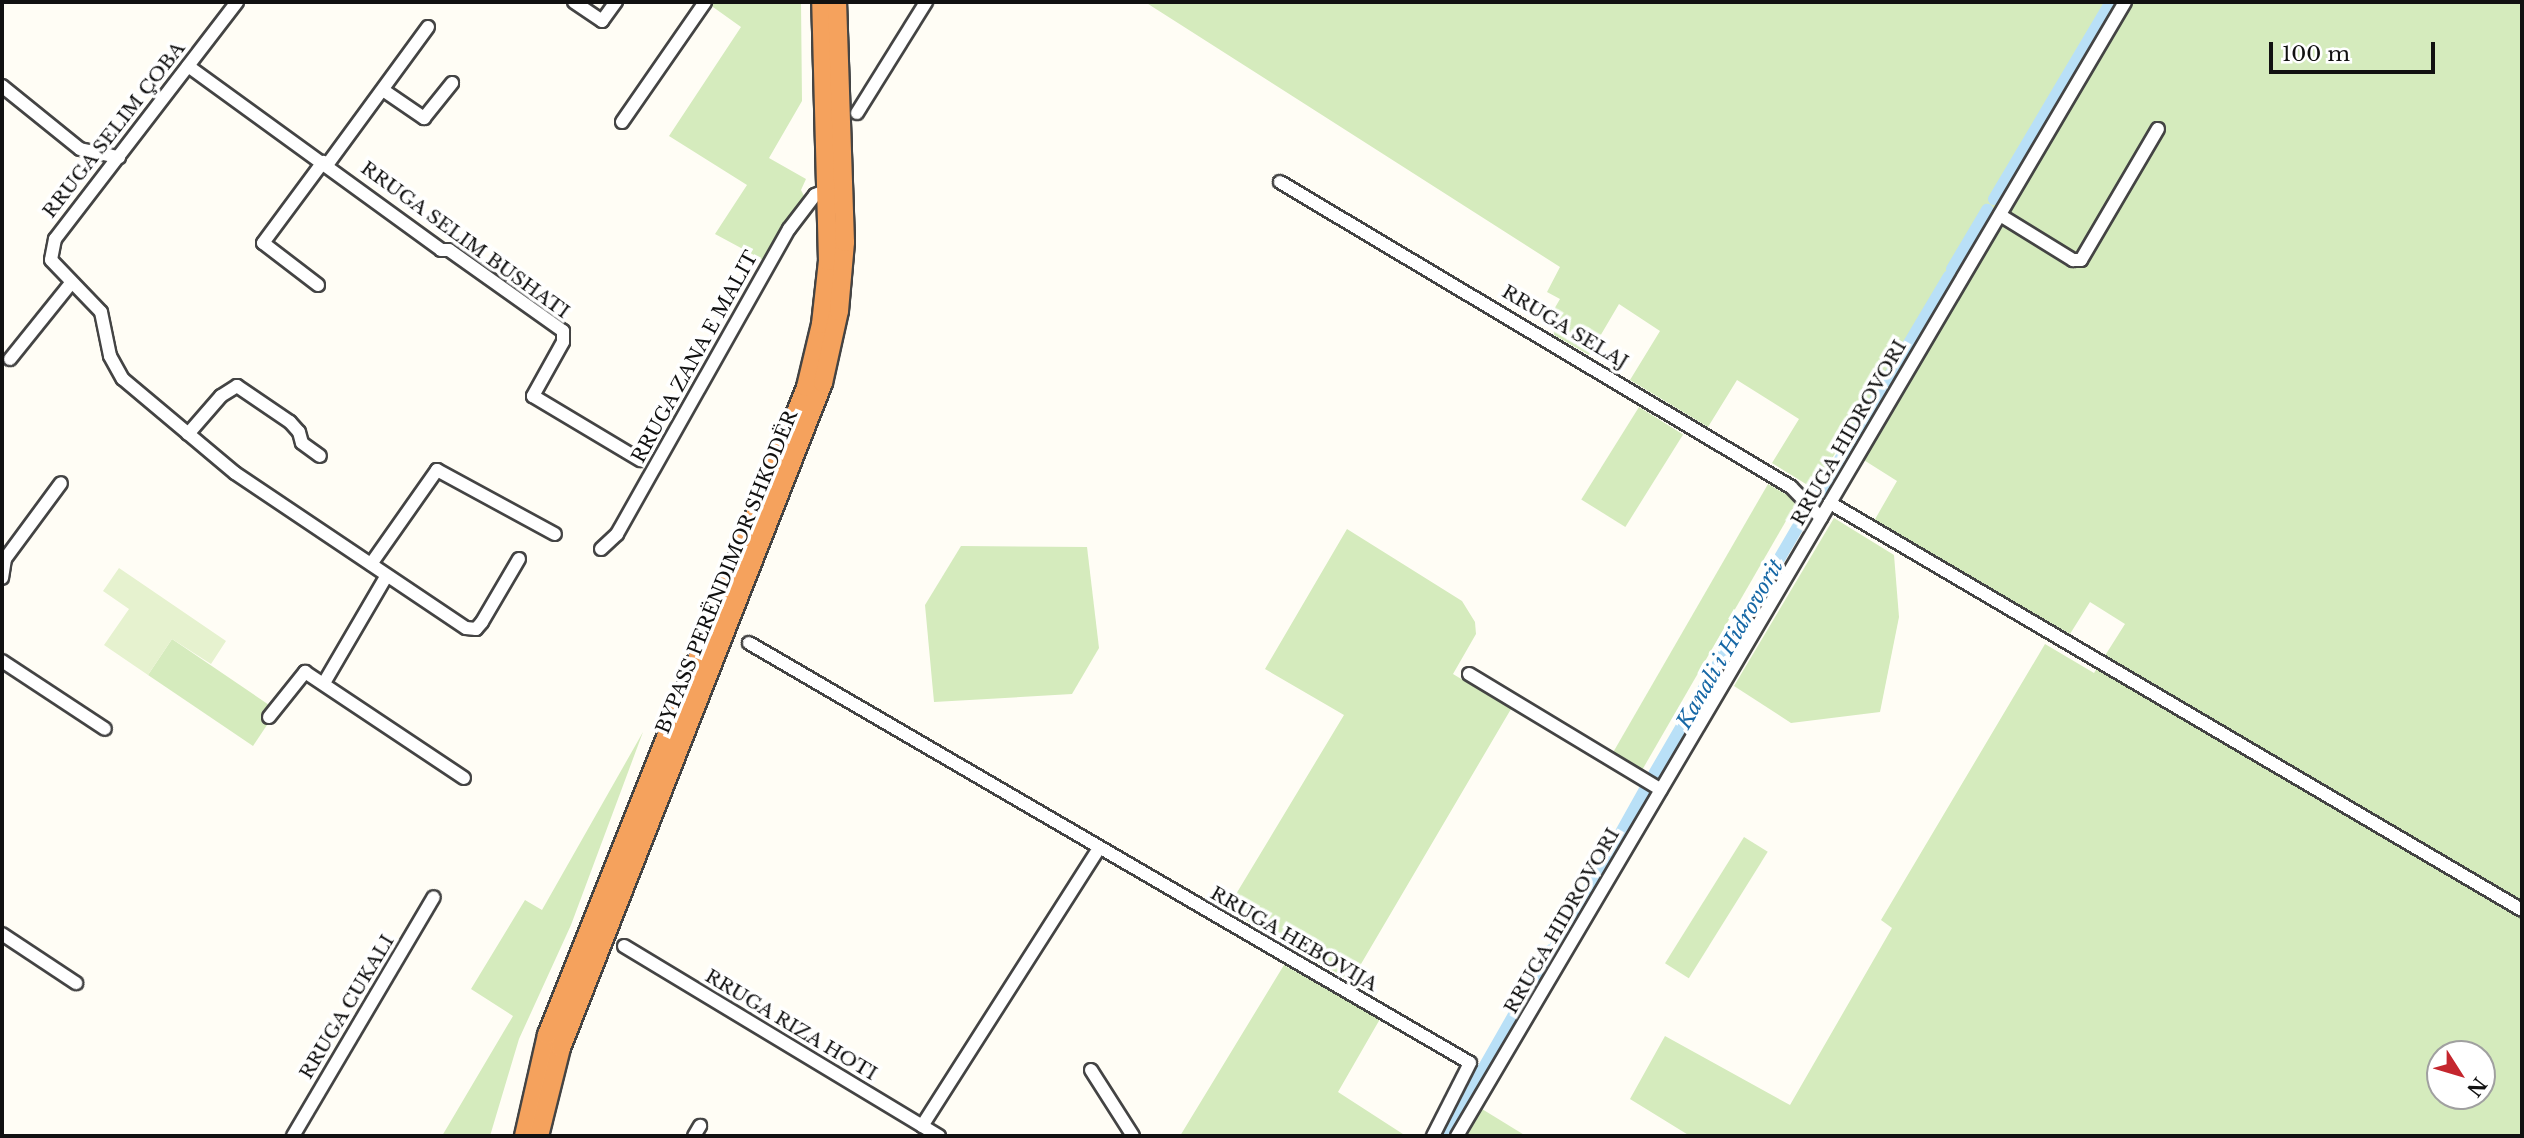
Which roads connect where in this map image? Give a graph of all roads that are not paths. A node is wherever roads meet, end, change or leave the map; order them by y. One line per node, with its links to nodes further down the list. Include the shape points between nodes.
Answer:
1 (237, 2): 10 (street, RRUGA SELIM ÇOBA)
2 (573, 2): 3 (street, via 602,21)
3 (616, 2)
4 (705, 2): 15 (street)
5 (821, 2): 20 (highway, BYPASS PERËNDIMOR SHKODËR)
6 (837, 2): 56 (highway, BYPASS PERËNDIMOR SHKODËR, via 845,242 839,311 823,383 561,1048)
7 (926, 2): 14 (street)
8 (2125, 2): 21 (street, RRUGA HIDROVORI)
9 (428, 27): 13 (street)
10 (188, 66): 17 (street, RRUGA SELIM ÇOBA); 18 (street, RRUGA SELIM BUSHATI)
11 (452, 83): 13 (street, via 424,118)
12 (2, 86): 17 (street, via 80,149)
13 (383, 90): 18 (street)
14 (857, 113)
15 (622, 122)
16 (2158, 129): 21 (street, via 2081,260 2073,260)
17 (119, 157): 22 (street, RRUGA SELIM ÇOBA, via 50,251)
18 (325, 164): 23 (street, via 263,243); 27 (street, RRUGA SELIM BUSHATI, via 562,331 563,342 533,396)
19 (1280, 181): 30 (street, RRUGA SELAJ, via 1791,487)
20 (827, 190): 32 (street, RRUGA ZANA E MALIT, via 815,195 789,229 627,516); 55 (highway, BYPASS PERËNDIMOR SHKODËR, via 825,292 806,387 547,1035)
21 (2000, 215): 29 (street, RRUGA HIDROVORI)
22 (71, 283): 24 (street); 25 (street, RRUGA SELIM ÇOBA, via 101,312 116,370)
23 (318, 285)
24 (10, 359)
25 (188, 434): 26 (street, via 237,386 290,422 302,443); 35 (street, RRUGA SELIM ÇOBA, via 235,473)
26 (320, 456)
27 (640, 460)
28 (61, 483): 33 (street)
29 (1830, 503): 30 (street, RRUGA HIDROVORI); 48 (street)
30 (1821, 518): 45 (street, RRUGA HIDROVORI)
31 (555, 534): 35 (street, via 438,470)
32 (601, 549)
33 (3, 558): 37 (street)
34 (519, 559): 36 (street, RRUGA SELIM ÇOBA, via 476,629 466,628)
35 (371, 564): 36 (street, RRUGA SELIM ÇOBA)
36 (386, 577): 41 (street)
37 (2, 578)
38 (749, 643): 46 (street, RRUGA HEBOVIJA)
39 (2, 661): 43 (street)
40 (1469, 674): 45 (street)
41 (324, 683): 42 (street, via 311,674 300,674); 44 (street)
42 (269, 717)
43 (106, 729)
44 (464, 778)
45 (1661, 790): 60 (street, RRUGA HIDROVORI)
46 (1100, 848): 53 (street); 59 (street, RRUGA HEBOVIJA, via 1470,1063)
47 (434, 897): 54 (street, RRUGA CUKALI)
48 (2522, 910)
49 (2, 934): 51 (street)
50 (624, 946): 53 (street, RRUGA RIZA HOTI)
51 (76, 983)
52 (1091, 1070): 58 (street)
53 (922, 1126): 57 (street, RRUGA RIZA HOTI)
54 (293, 1136)
55 (524, 1136)
56 (539, 1136)
57 (939, 1136)
58 (1133, 1136)
59 (1433, 1136)
60 (1457, 1136)

